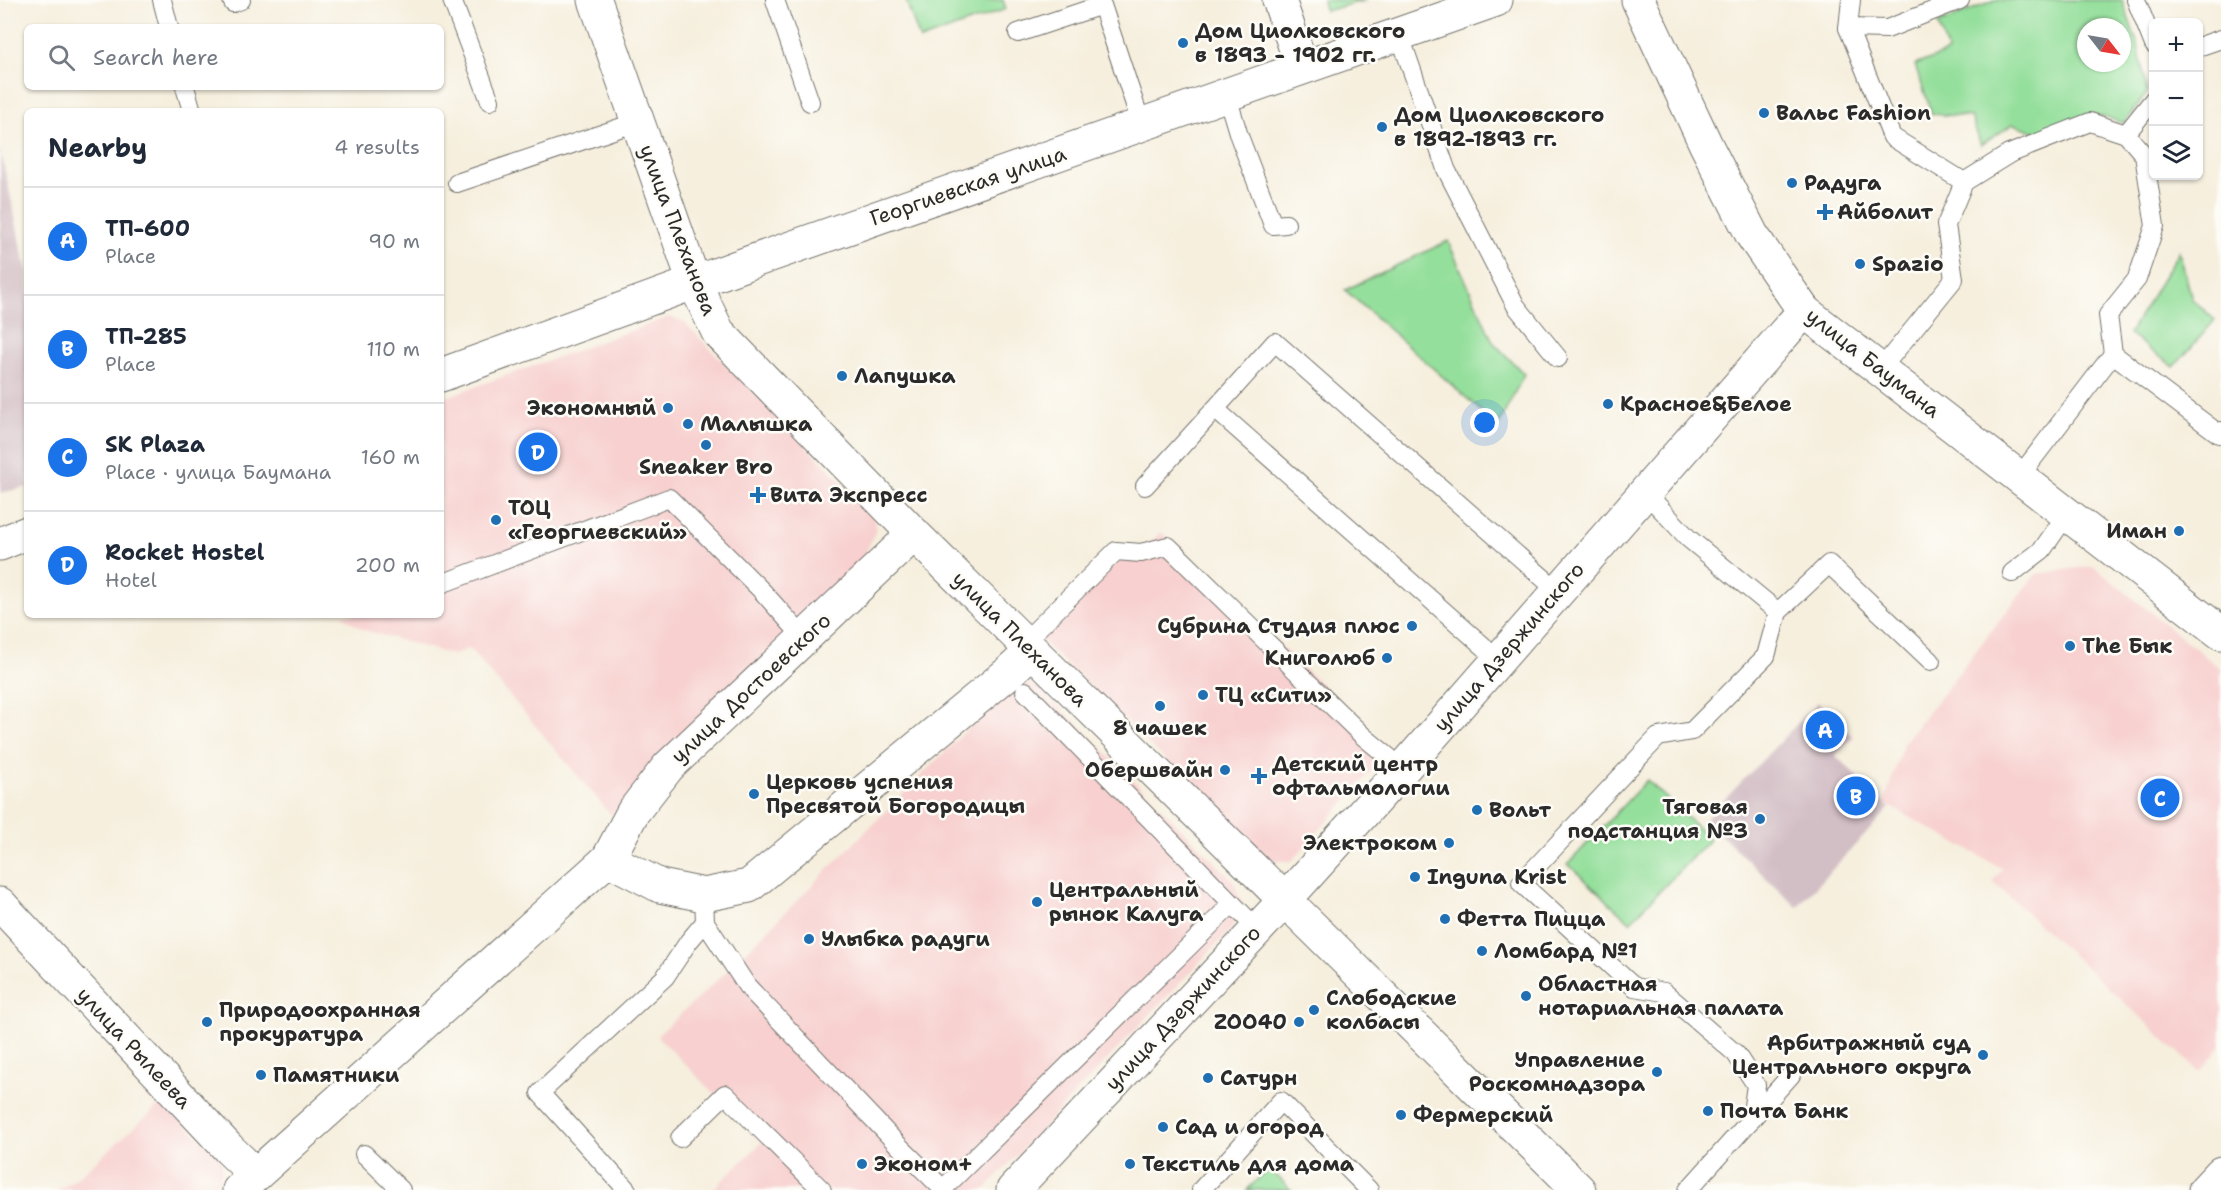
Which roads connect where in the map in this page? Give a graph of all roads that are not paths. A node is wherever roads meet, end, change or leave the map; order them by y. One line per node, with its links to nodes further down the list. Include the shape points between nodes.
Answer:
1 (162, 0): 13 (lane)
2 (232, 0): 3 (lane)
3 (241, 0)
4 (452, 0): 23 (lane)
5 (595, 0): 27 (street, улица Плеханова)
6 (775, 0): 24 (lane)
7 (1279, 0): 20 (street)
8 (1496, 0): 17 (street, Георгиевская улица)
9 (1638, 0): 34 (street, улица Баумана, via 1752,235)
10 (1851, 0): 14 (lane)
11 (1960, 0): 14 (lane, via 1887,29)
12 (2136, 0): 15 (lane)
13 (168, 24)
14 (1848, 28): 30 (lane, via 1893,137)
15 (2149, 32)
16 (1018, 33): 28 (lane, via 1102,5)
17 (1398, 33): 20 (street, Георгиевская улица); 36 (lane, via 1446,169 1516,306)
18 (2221, 39): 19 (lane)
19 (2203, 46)
20 (1302, 68): 22 (street, Георгиевская улица)
21 (186, 90): 26 (lane)
22 (1227, 96): 28 (street, Георгиевская улица); 32 (lane, via 1273,225)
23 (490, 101)
24 (810, 102)
25 (2149, 105): 29 (lane)
26 (191, 108)
27 (637, 122): 31 (lane); 33 (street, улица Плеханова)
28 (1142, 126): 33 (street, Георгиевская улица)
29 (2126, 134): 30 (lane, via 2090,122 2009,154); 35 (lane, via 2144,155 2155,226 2137,279 2108,315)
30 (1964, 182): 37 (lane, via 1946,225 1954,279)
31 (457, 183)
32 (1286, 224)
33 (694, 282): 38 (street, Георгиевская улица); 46 (street, улица Плеханова, via 718,332)
34 (1804, 311): 37 (street, улица Баумана); 43 (street, улица Дзержинского)
35 (2113, 354): 40 (lane, via 2219,434); 41 (lane)
36 (1558, 358)
37 (1880, 369): 41 (street, улица Баумана)
38 (444, 374)
39 (1215, 409): 42 (lane); 50 (lane, via 1275,342); 55 (lane)
40 (2221, 431)
41 (2019, 477): 44 (street, улица Баумана)
42 (1146, 486)
43 (1645, 492): 50 (street, улица Дзержинского); 51 (lane, via 1688,538)
44 (2067, 514): 48 (lane, via 2042,550); 52 (street, улица Баумана)
45 (24, 534): 47 (street)
46 (914, 534): 53 (street, улица Достоевского); 54 (street, улица Плеханова)
47 (0, 544)
48 (2012, 573)
49 (444, 583): 53 (lane, via 669,498)
50 (1558, 591): 55 (street, улица Дзержинского)
51 (1778, 612): 56 (lane, via 1829,564); 66 (lane, via 1766,656 1692,731 1658,737 1521,883 1634,987 1664,992 1736,1054 1756,1085)
52 (2221, 633)
53 (804, 638): 59 (street, улица Достоевского, via 668,767 633,812)
54 (1028, 646): 58 (lane, via 1116,551 1141,553 1168,546 1363,736); 60 (street, улица Плеханова); 63 (street, via 990,688 750,886)
55 (1498, 659): 58 (street, улица Дзержинского)
56 (1931, 661)
57 (1025, 691): 61 (lane)
58 (1403, 769): 60 (street, улица Дзержинского)
59 (608, 859): 63 (street); 70 (street, улица Достоевского, via 290,1145)
60 (1284, 901): 64 (street, улица Дзержинского); 78 (street, улица Плеханова)
61 (1232, 904): 64 (lane); 71 (lane)
62 (1, 908): 70 (street, улица Рылеева, via 229,1149)
63 (705, 909): 71 (lane, via 747,986); 73 (lane, via 665,977 540,1093)
64 (1257, 929): 75 (street, улица Дзержинского)
65 (1791, 1075): 66 (lane)
66 (1751, 1120): 79 (lane)
67 (680, 1138): 74 (lane, via 725,1094)
68 (364, 1154): 72 (lane)
69 (2221, 1173): 80 (street)
70 (254, 1185)
71 (944, 1189)
72 (401, 1190)
73 (627, 1190)
74 (822, 1190)
75 (1013, 1190)
76 (1201, 1190): 77 (lane, via 1281,1101)
77 (1369, 1190)
78 (1579, 1190)
79 (1688, 1190)
80 (2205, 1190)

